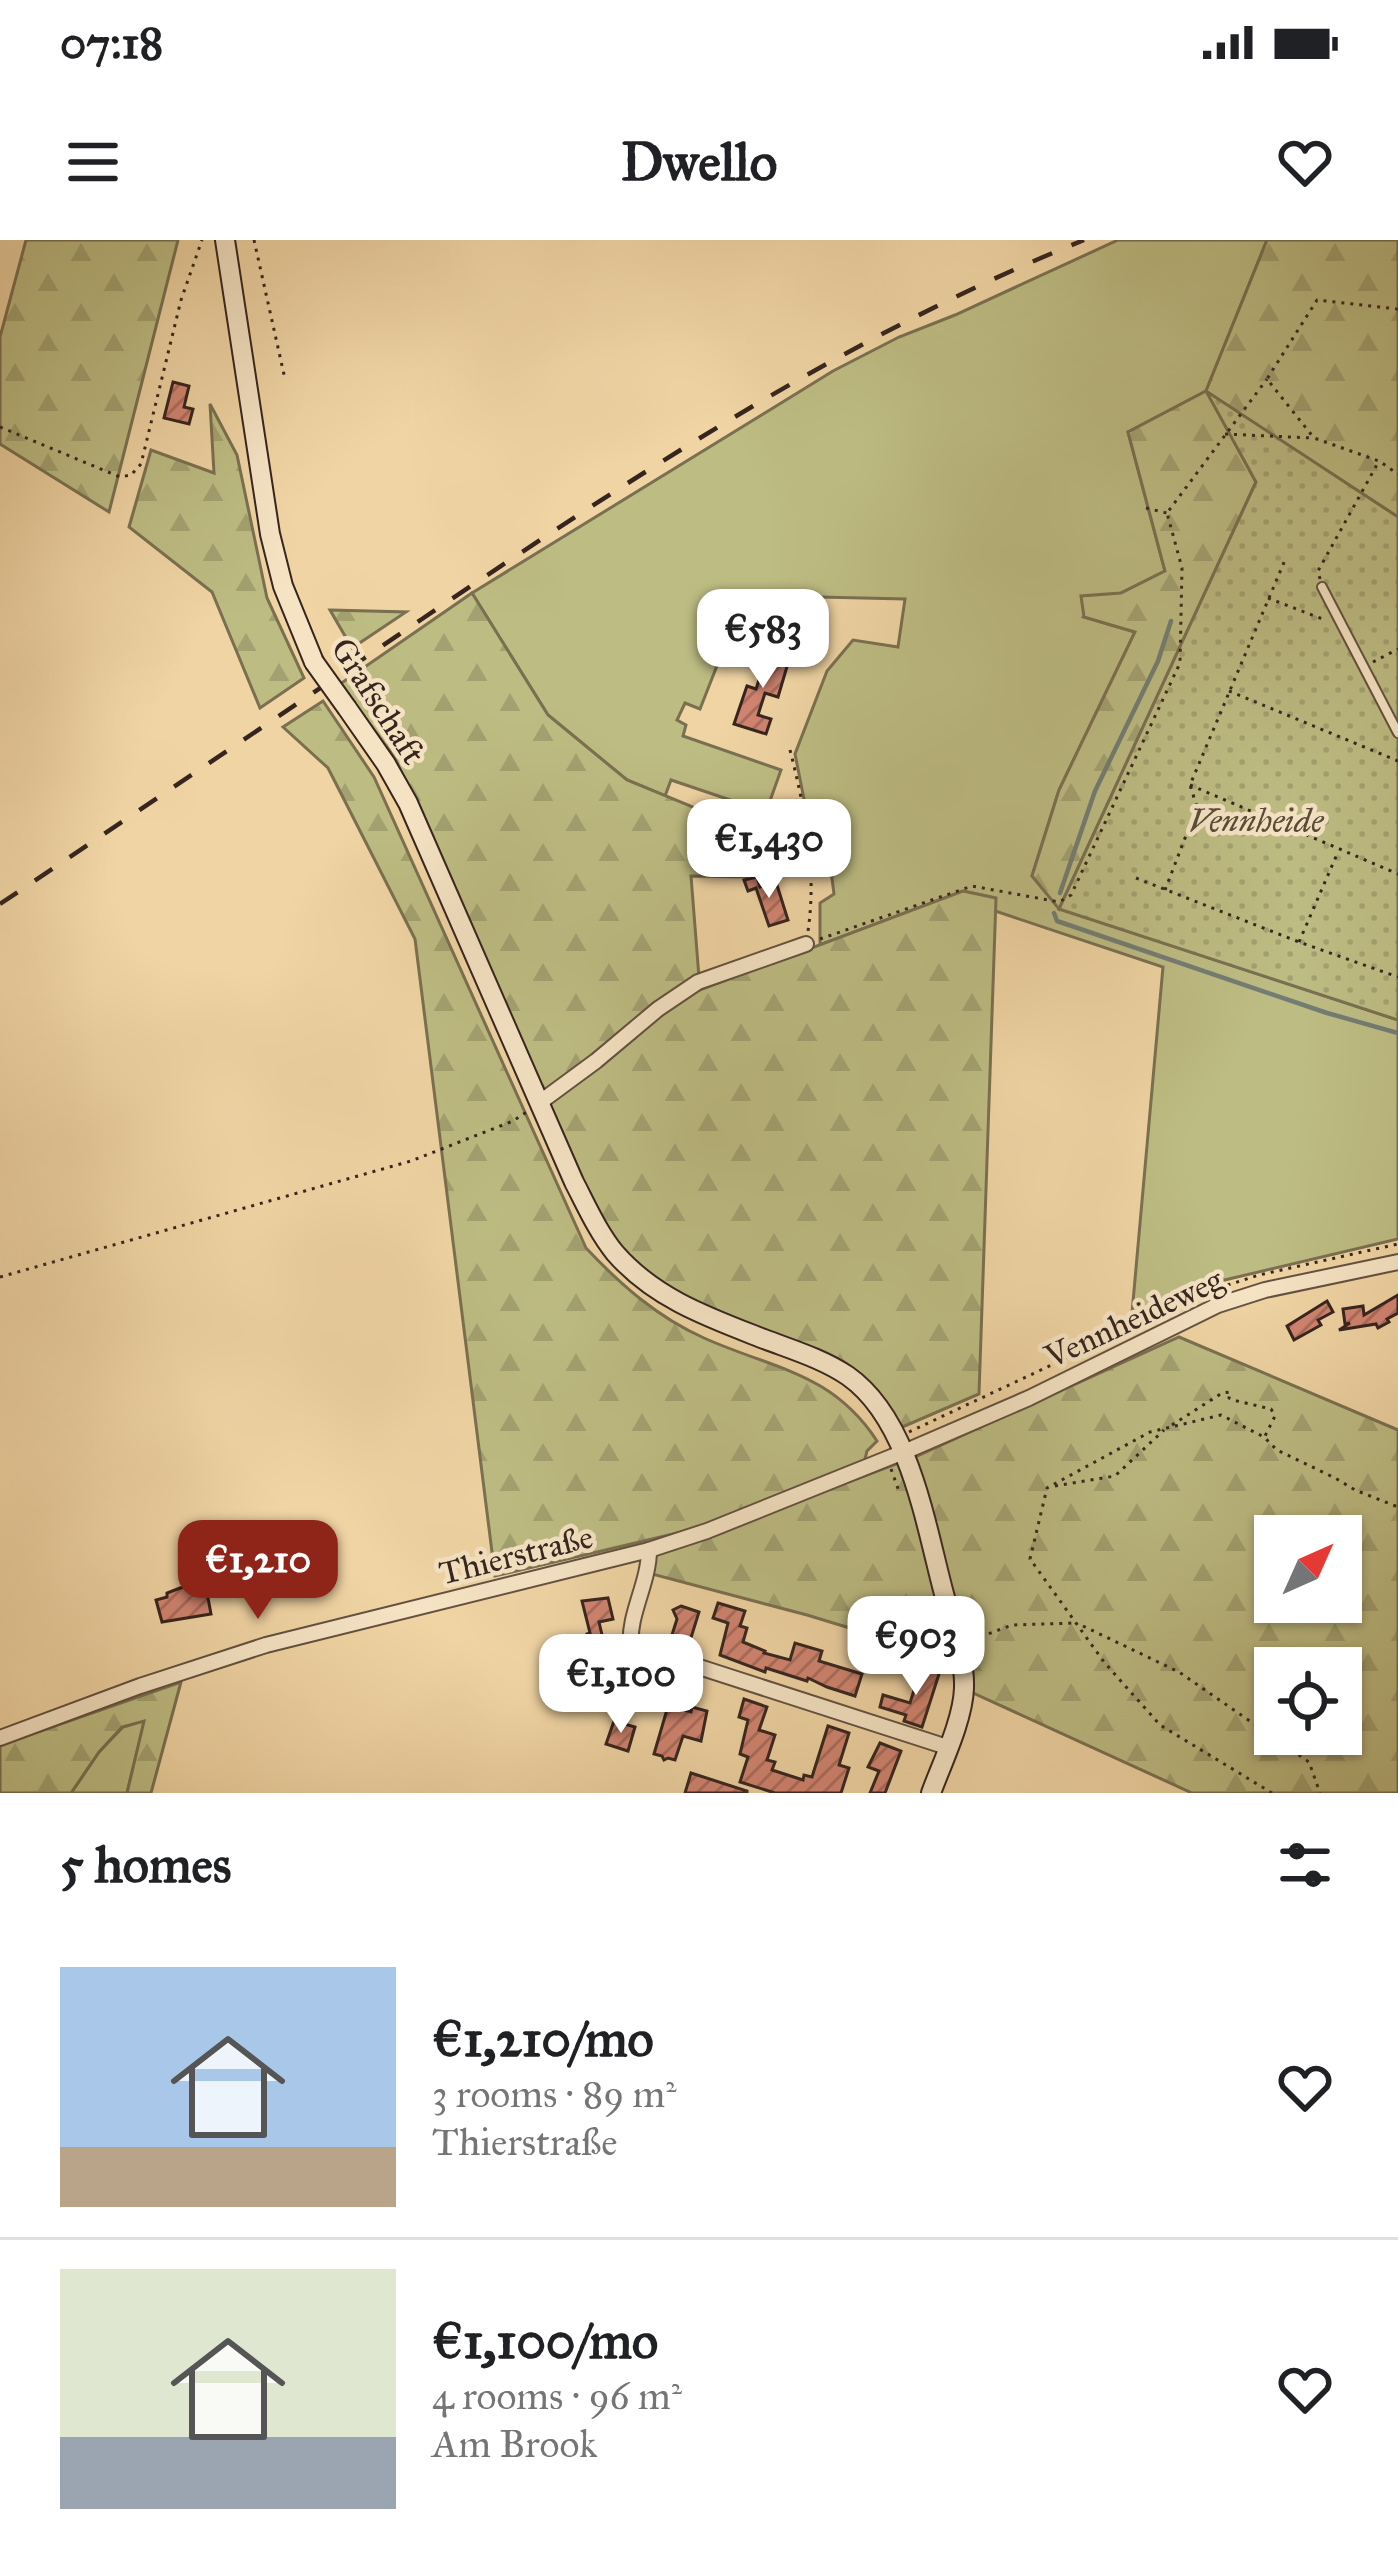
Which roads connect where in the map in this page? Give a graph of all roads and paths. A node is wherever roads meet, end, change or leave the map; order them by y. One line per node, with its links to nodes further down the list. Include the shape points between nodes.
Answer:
1 (202, 240): 7 (path, via 141,464 131,475)
2 (225, 240): 32 (street, Grafschaft, bridge, via 283,586 314,662 408,803)
3 (254, 240): 5 (path)
4 (1398, 309): 6 (path, via 1318,300)
5 (285, 379)
6 (1267, 379): 8 (path); 9 (path)
7 (0, 427)
8 (1226, 434): 9 (path); 13 (path)
9 (1314, 438): 10 (path)
10 (1379, 461): 11 (path); 15 (path, via 1318,571)
11 (1398, 474)
12 (1146, 508): 13 (path)
13 (1167, 513): 30 (path, via 1182,568 1180,663 1071,895 1059,902 972,886)
14 (1285, 560): 16 (path)
15 (1322, 586): 17 (lane)
16 (1268, 598): 17 (path); 20 (path)
17 (1343, 627): 19 (lane)
18 (1398, 650): 19 (path)
19 (1364, 667): 21 (lane)
20 (1229, 691): 23 (path); 24 (path)
21 (1398, 733)
22 (790, 750): 30 (path, via 809,854)
23 (1398, 761)
24 (1190, 784): 25 (path); 28 (path, via 1197,807)
25 (1339, 850): 26 (path); 29 (path)
26 (1398, 874)
27 (1136, 878): 28 (path)
28 (1165, 890): 29 (path)
29 (1299, 942): 31 (path)
30 (806, 944): 32 (street, via 698,982)
31 (1398, 977)
32 (539, 1103): 38 (street, Grafschaft, via 596,1226 635,1273 702,1316 848,1377 881,1411)
33 (517, 1120): 35 (path, via 411,1161)
34 (1398, 1262): 38 (street, Vennheideweg, via 1218,1305)
35 (0, 1277)
36 (1166, 1429): 37 (path, via 1221,1415); 37 (path, via 1230,1392 1233,1400 1270,1409 1275,1417); 39 (path); 39 (path, via 1115,1476)
37 (1264, 1437): 41 (path)
38 (895, 1456): 40 (path); 42 (street, Thierstraße); 45 (street, Grafschaft, via 917,1492)
39 (1047, 1488): 44 (path, via 1030,1559)
40 (899, 1493)
41 (1398, 1507)
42 (649, 1550): 46 (street, Thierstraße, via 266,1646); 47 (street, via 631,1646)
43 (927, 1596): 45 (path, via 938,1639)
44 (1078, 1623): 45 (path, via 1012,1625); 49 (path, via 1160,1725); 50 (path, via 1178,1672 1310,1762)
45 (951, 1650): 47 (street, Grafschaft, via 964,1689)
46 (0, 1738)
47 (947, 1747): 48 (street, Grafschaft)
48 (931, 1793)
49 (1272, 1793)
50 (1321, 1793)

